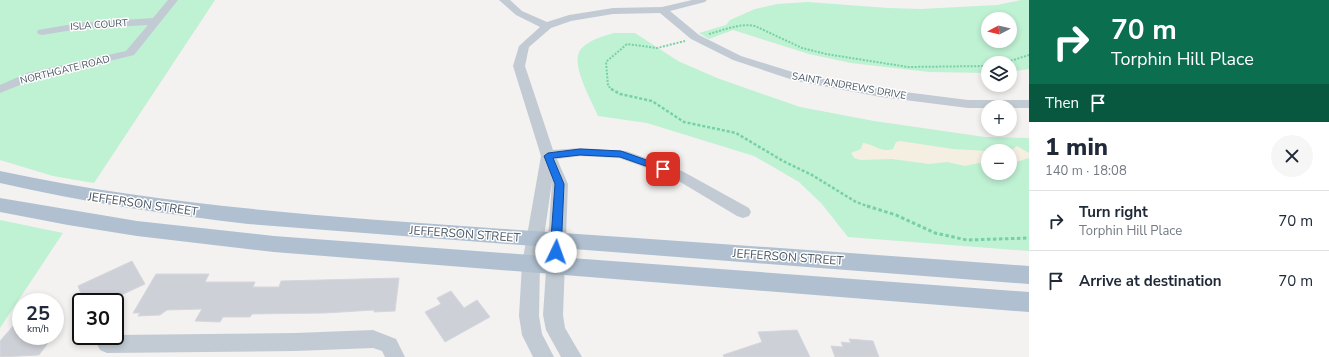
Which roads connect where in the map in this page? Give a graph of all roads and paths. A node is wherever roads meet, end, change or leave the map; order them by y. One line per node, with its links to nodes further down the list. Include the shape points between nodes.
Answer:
1 (173, 0): 5 (street)
2 (504, 0): 6 (street, via 519,13)
3 (702, 0): 4 (street)
4 (662, 10): 6 (street, via 596,13 569,18); 8 (street, SAINT ANDREWS DRIVE)
5 (155, 21): 7 (street, ISLA COURT, via 79,26); 12 (street, NORTHGATE ROAD, via 130,53 31,76)
6 (547, 26): 14 (street, via 524,46 519,66)
7 (42, 32)
8 (697, 38): 11 (path, via 747,24 802,48 821,53 908,67); 13 (street, SAINT ANDREWS DRIVE, via 737,58 800,78 881,93 968,104); 18 (path, via 660,48 627,44 606,62 608,86 615,92 650,100 684,122 736,133 856,202 896,215 935,234 967,240)
9 (1029, 55): 10 (path)
10 (1017, 59)
11 (981, 66)
12 (0, 89)
13 (1029, 104)
14 (548, 156): 17 (street, via 580,152 621,154 677,174); 19 (street, via 560,184)
15 (0, 177): 19 (main road, JEFFERSON STREET, via 120,202)
16 (0, 205): 19 (main road, JEFFERSON STREET, via 186,236 274,244)
17 (743, 212)
18 (1029, 238)
19 (545, 252): 20 (main road, JEFFERSON STREET); 21 (main road, JEFFERSON STREET); 24 (street, via 529,316 532,335); 25 (street, via 556,330)
20 (1029, 275)
21 (1029, 302)
22 (124, 344): 23 (street, via 373,339)
23 (392, 351)
24 (544, 357)
25 (572, 357)

